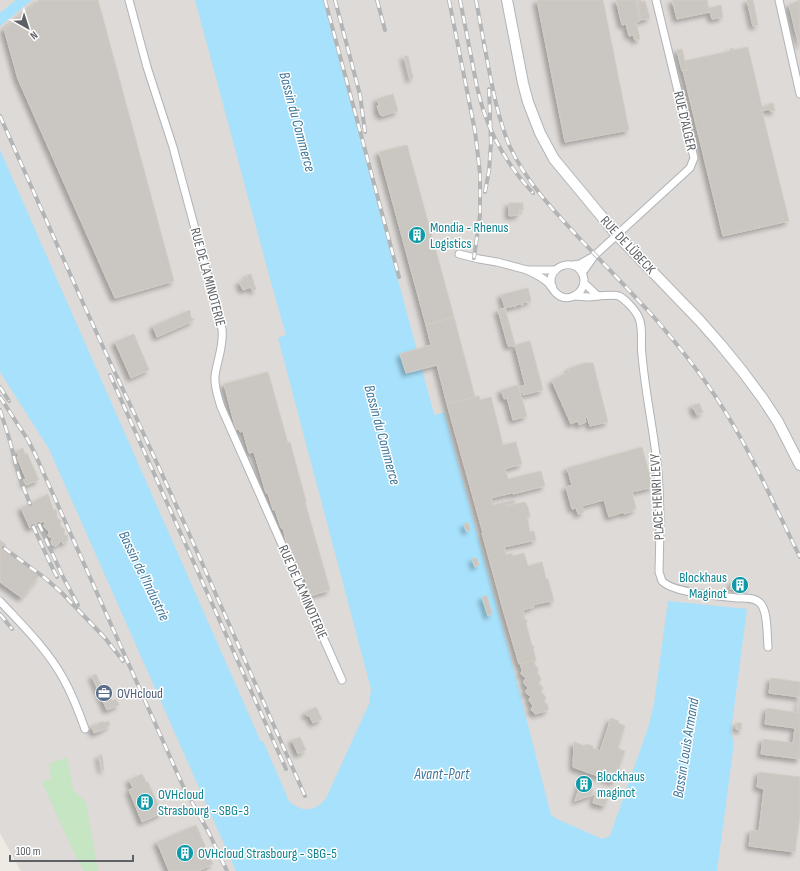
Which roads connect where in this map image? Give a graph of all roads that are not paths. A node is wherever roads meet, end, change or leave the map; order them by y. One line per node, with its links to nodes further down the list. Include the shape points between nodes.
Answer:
1 (129, 0): 20 (street, RUE DE LA MINOTERIE, via 173,147 222,329 223,338 215,377 219,401)
2 (507, 0): 6 (main road, RUE DE LÜBECK, via 523,83 540,133 554,159)
3 (656, 0): 6 (street, RUE D'ALGER, via 694,158 690,168)
4 (779, 0): 5 (street)
5 (800, 94)
6 (617, 235): 8 (street, RUE D'ALGER); 17 (main road, RUE DE LÜBECK, via 700,321 743,372 778,422)
7 (460, 254): 10 (street)
8 (596, 255): 9 (street); 12 (street)
9 (573, 265): 11 (street, via 566,264); 12 (street)
10 (527, 270): 11 (street); 14 (street, via 546,281)
11 (555, 270): 14 (street, via 551,283)
12 (582, 273): 13 (street)
13 (584, 283): 15 (street, via 581,291); 16 (street)
14 (553, 289): 15 (street, via 562,297)
15 (574, 296): 16 (street, PLACE HENRI LEVY)
16 (598, 296): 19 (street, PLACE HENRI LEVY, via 619,296 637,314 642,328 641,354 657,464 660,505 659,572 662,580 684,591 754,599 761,603 765,612)
17 (800, 465)
18 (0, 601): 21 (street, via 55,665 68,688)
19 (768, 647)
20 (342, 680)
21 (85, 729)

